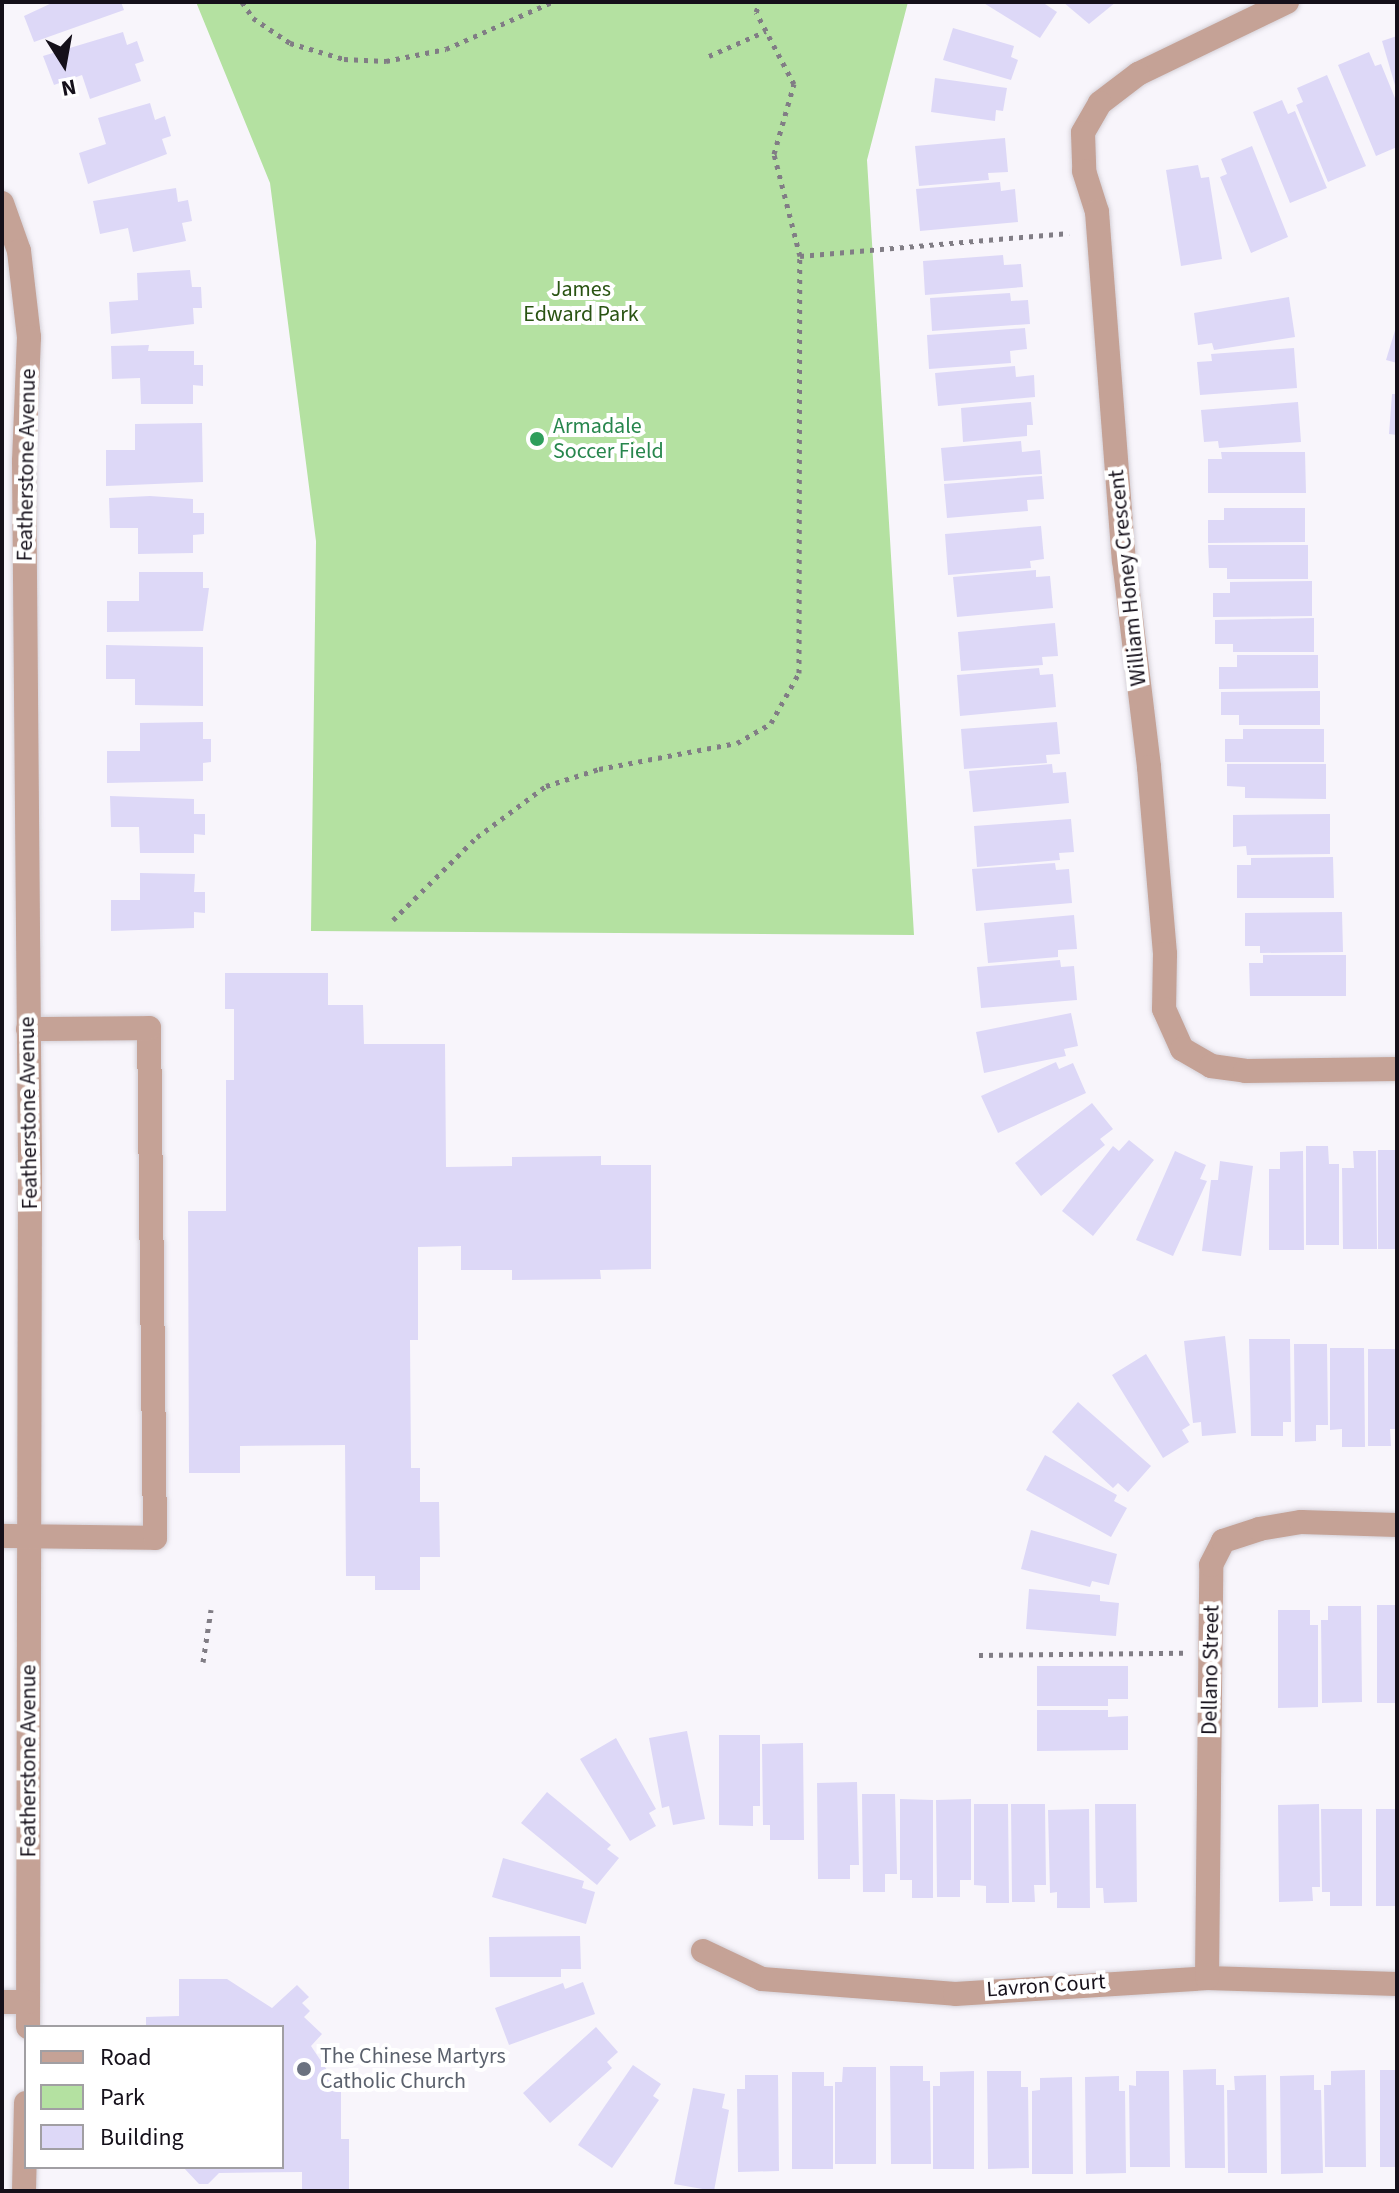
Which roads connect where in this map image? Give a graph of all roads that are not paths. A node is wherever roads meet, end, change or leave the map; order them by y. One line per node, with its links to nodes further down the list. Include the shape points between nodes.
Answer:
1 (1287, 2): 5 (street, William Honey Crescent, via 1138,74 1100,103 1083,133 1084,171 1098,230 1124,560 1165,954 1164,1009 1182,1049 1211,1066 1245,1071)
2 (2, 203): 3 (street, Featherstone Avenue, via 19,251 29,337)
3 (13, 461): 4 (street, Featherstone Avenue)
4 (28, 1029): 8 (street, Featherstone Avenue); 8 (street, via 149,1028 155,1538)
5 (1397, 1069)
6 (1397, 1525): 10 (street, Dellano Street, via 1301,1522 1223,1541 1211,1565)
7 (2, 1536): 8 (street)
8 (29, 1536): 13 (street, Featherstone Avenue)
9 (703, 1951): 10 (street, Lavron Court, via 762,1979 939,1993)
10 (1207, 1978): 11 (street, Lavron Court)
11 (1397, 1984)
12 (2, 2002): 13 (street)
13 (28, 2002): 14 (street, Featherstone Avenue)
14 (28, 2025)
15 (24, 2169): 16 (street)
16 (24, 2191)

